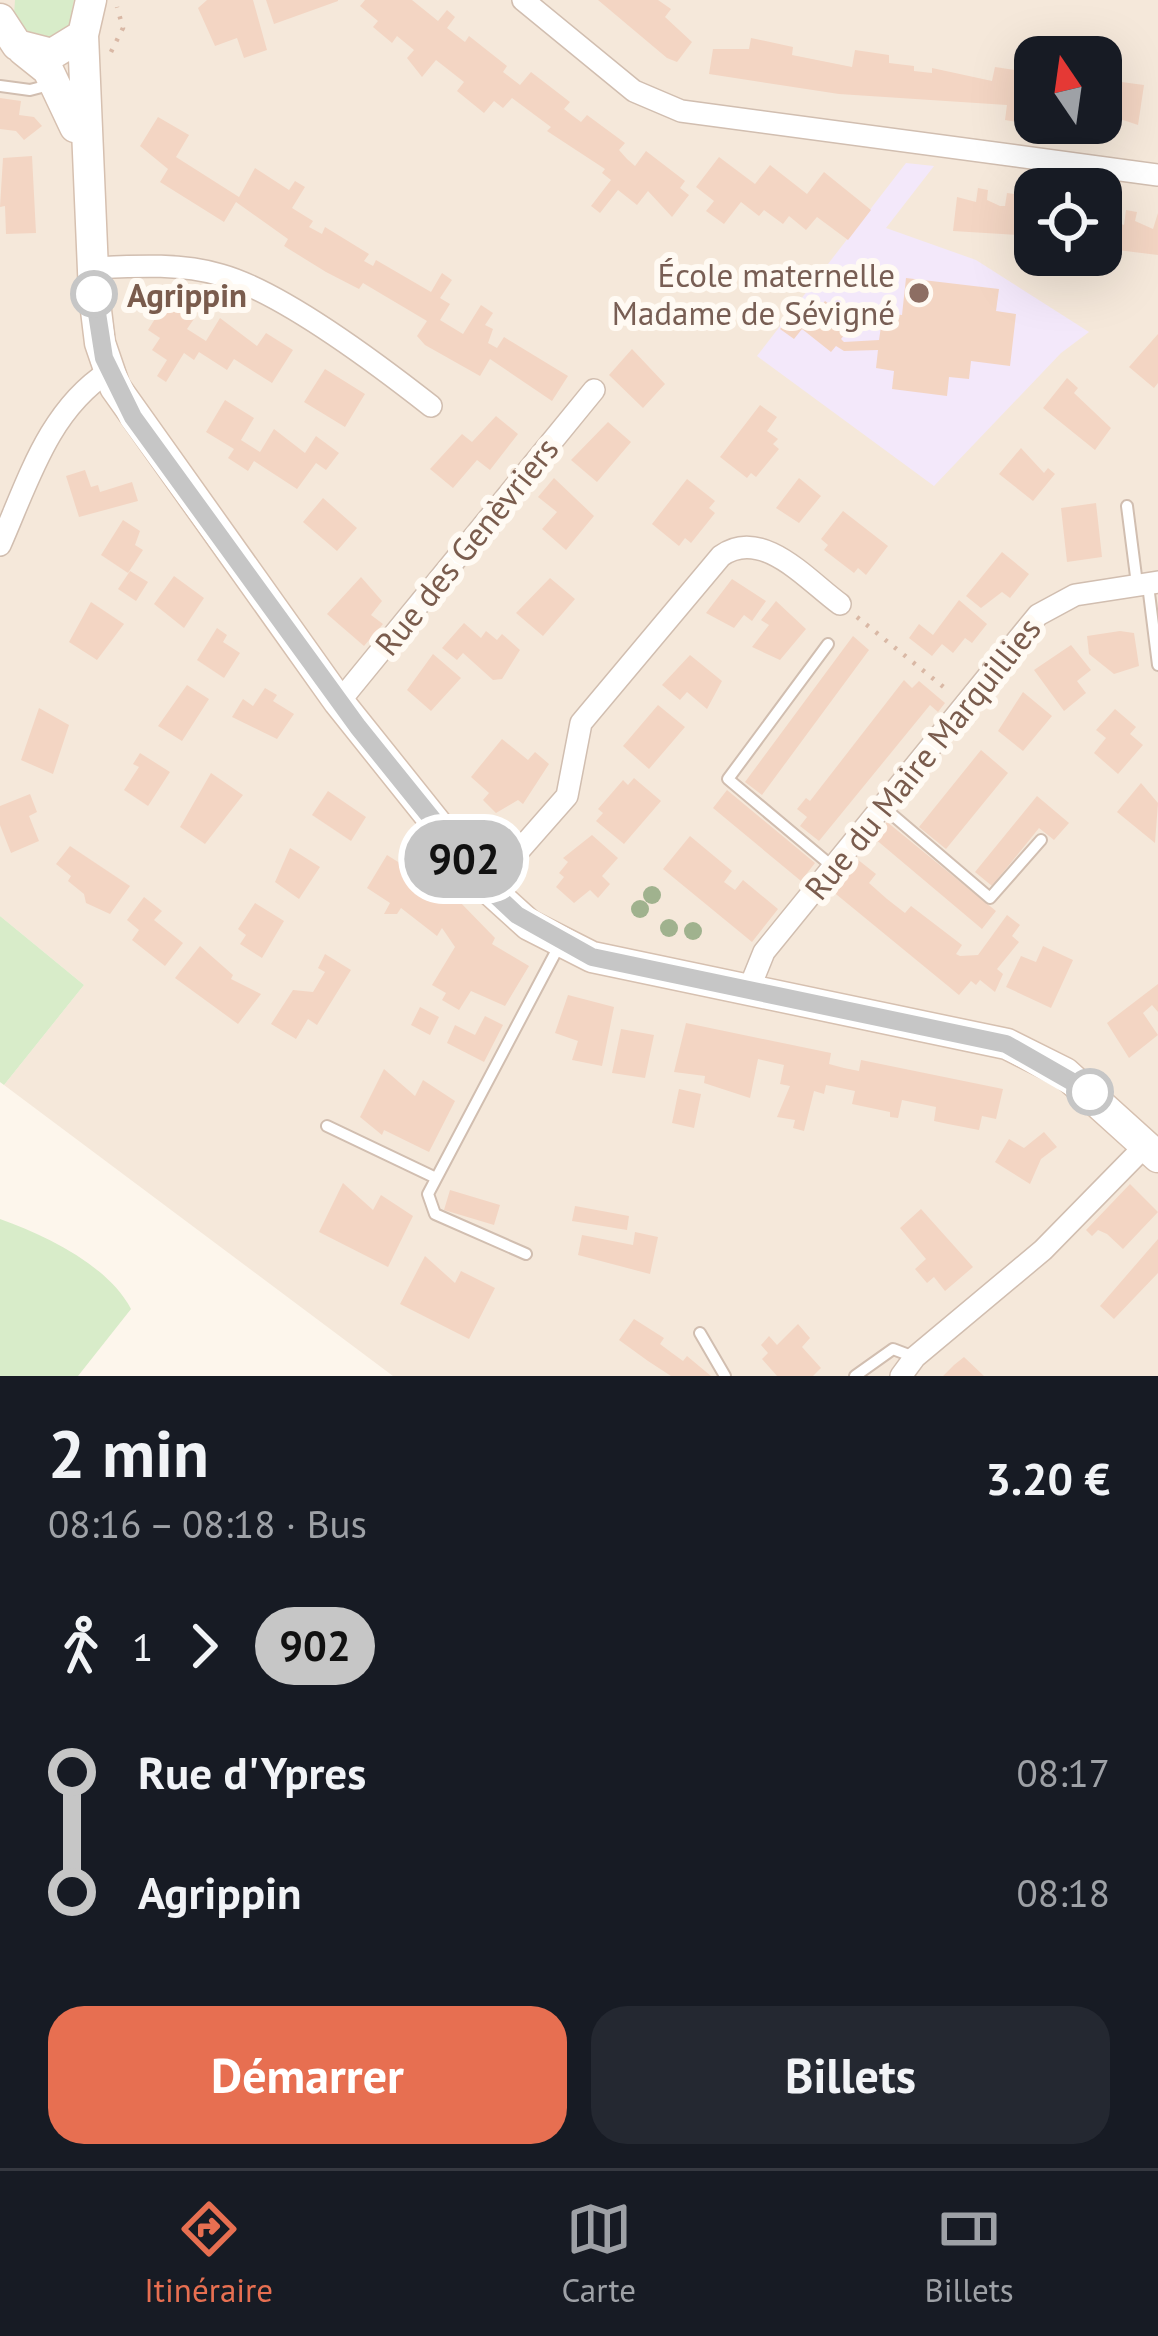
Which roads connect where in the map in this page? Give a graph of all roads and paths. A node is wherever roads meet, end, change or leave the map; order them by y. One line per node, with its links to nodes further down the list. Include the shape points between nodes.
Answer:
1 (112, 0): 3 (street)
2 (523, 0): 8 (street, via 634,91 682,110)
3 (88, 20): 4 (main road, via 52,54); 7 (main road)
4 (7, 35): 5 (main road)
5 (56, 83): 6 (lane); 7 (main road)
6 (0, 86)
7 (86, 176): 9 (main road)
8 (1158, 176)
9 (93, 268): 10 (main road); 12 (street, via 163,267 234,279)
10 (108, 372): 14 (street, via 58,421); 19 (main road)
11 (594, 390): 19 (street, Rue des Genèvriers)
12 (431, 406)
13 (1127, 506): 15 (lane)
14 (0, 545)
15 (1148, 583): 18 (lane); 20 (street, Rue du Maire Marquillies, via 1049,606)
16 (840, 604): 20 (path); 24 (street, via 758,546 722,556 581,723 567,796)
17 (828, 644): 23 (lane, via 728,779)
18 (1158, 665)
19 (339, 702): 24 (main road)
20 (965, 703): 21 (street, Rue du Maire Marquillies)
21 (882, 806): 22 (lane, via 990,898); 23 (street, Rue du Maire Marquillies)
22 (1041, 840)
23 (833, 867): 26 (street, Rue du Maire Marquillies, via 764,952)
24 (487, 887): 25 (main road)
25 (561, 944): 26 (main road); 29 (lane)
26 (749, 989): 28 (main road, via 1006,1044 1065,1072)
27 (327, 1126): 29 (lane)
28 (1152, 1151): 32 (street)
29 (436, 1178): 30 (lane, via 428,1194 435,1214)
30 (526, 1254)
31 (700, 1333): 33 (lane)
32 (915, 1357): 34 (lane, via 893,1349); 35 (street)
33 (724, 1376)
34 (855, 1376)
35 (901, 1376)

